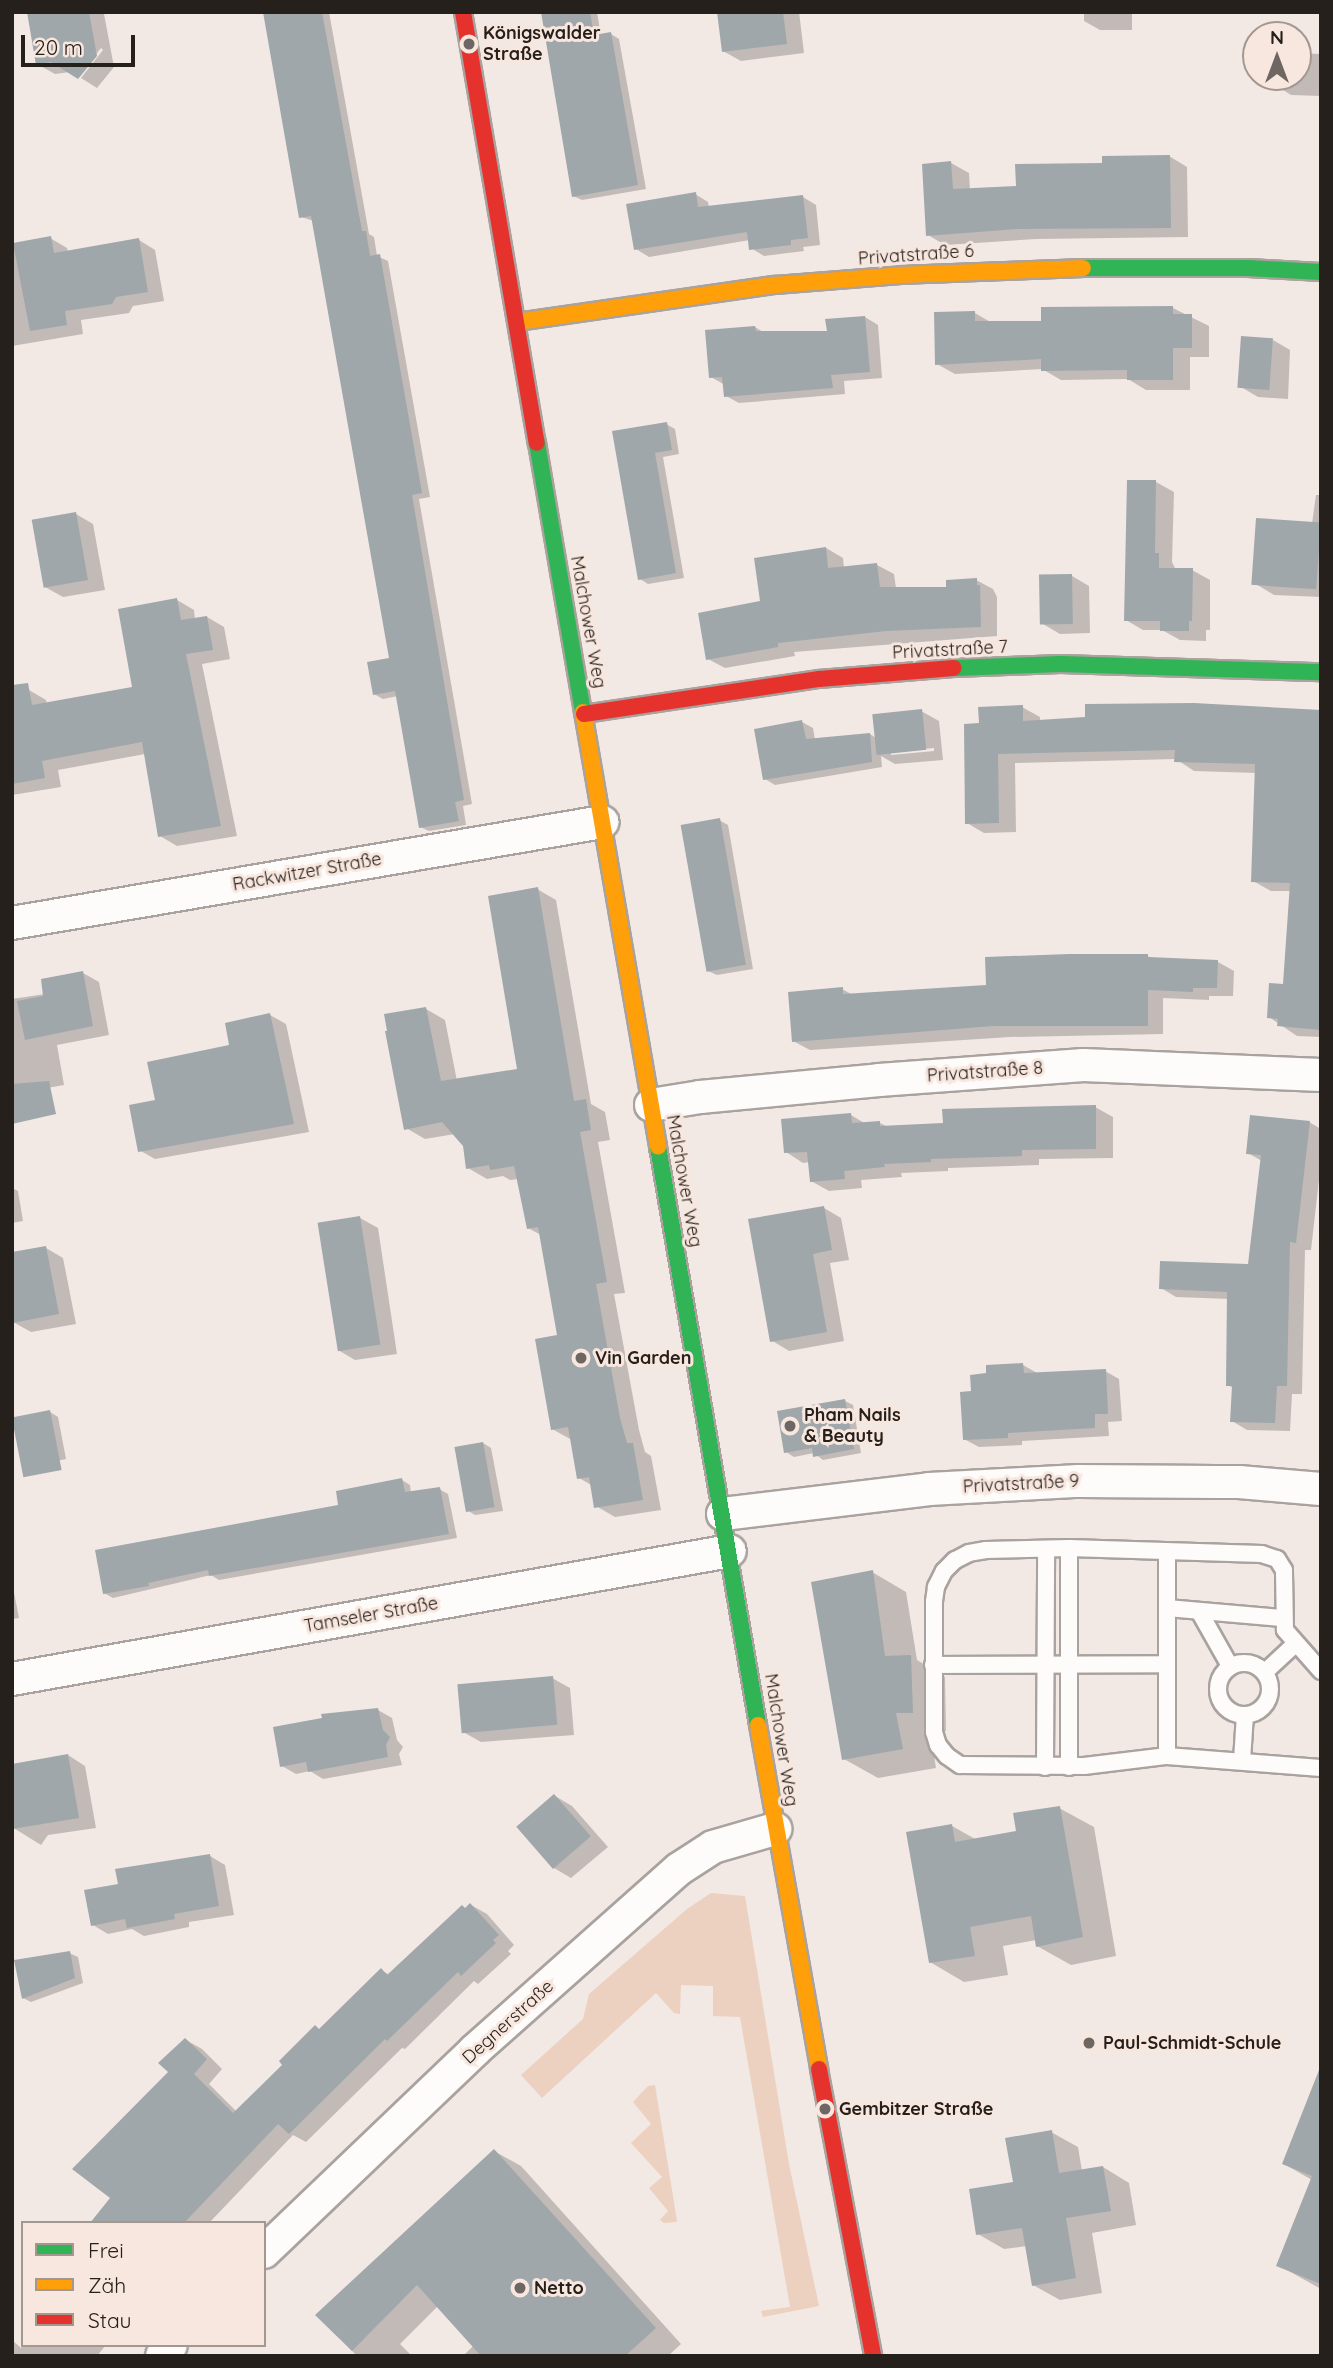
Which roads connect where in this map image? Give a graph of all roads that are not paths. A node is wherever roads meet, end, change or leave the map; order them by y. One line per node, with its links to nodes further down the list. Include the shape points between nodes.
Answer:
1 (463, 12): 3 (street, Malchower Weg)
2 (1321, 272): 3 (street, Privatstraße 6, via 1095,267 901,275 775,285)
3 (517, 322): 5 (street, Malchower Weg)
4 (1321, 672): 5 (street, Privatstraße 7, via 1061,664 942,668 819,679)
5 (584, 714): 6 (street, Malchower Weg)
6 (602, 822): 7 (street, Rackwitzer Straße); 9 (street, Malchower Weg)
7 (12, 923)
8 (1321, 1075): 9 (street, Privatstraße 8, via 1083,1065 851,1082)
9 (652, 1105): 11 (street, Malchower Weg)
10 (1321, 1489): 11 (street, Privatstraße 9, via 1239,1482 1079,1480 929,1489)
11 (723, 1514): 14 (street, Malchower Weg)
12 (1069, 1548): 13 (lane); 15 (lane); 20 (lane)
13 (1046, 1549): 22 (lane, via 969,1553 944,1571 934,1602); 23 (lane)
14 (730, 1551): 27 (street, Tamseler Straße); 34 (street, Malchower Weg)
15 (1167, 1552): 16 (lane); 18 (lane, via 1262,1554 1277,1559 1284,1570)
16 (1167, 1608): 17 (lane); 21 (lane)
17 (1199, 1611): 18 (lane); 24 (lane)
18 (1283, 1618): 19 (lane)
19 (1295, 1644): 25 (lane); 26 (lane)
20 (1069, 1664): 21 (lane); 23 (lane); 32 (lane)
21 (1166, 1664): 29 (lane)
22 (933, 1665): 23 (lane); 31 (lane, via 934,1732 947,1756 960,1765 975,1767)
23 (1046, 1665): 31 (lane)
24 (1230, 1666): 26 (lane, via 1247,1662); 28 (lane, via 1220,1679 1219,1695 1227,1709)
25 (1321, 1671)
26 (1265, 1672): 28 (lane, via 1269,1699 1258,1711)
27 (12, 1679)
28 (1245, 1715): 30 (lane)
29 (1167, 1756): 30 (lane); 32 (lane)
30 (1242, 1760): 33 (lane)
31 (1045, 1767): 32 (lane)
32 (1069, 1767)
33 (1321, 1768)
34 (775, 1829): 35 (street, Degnerstraße, via 713,1847 679,1869 474,2051); 36 (street, Malchower Weg)
35 (266, 2250)
36 (873, 2356)

